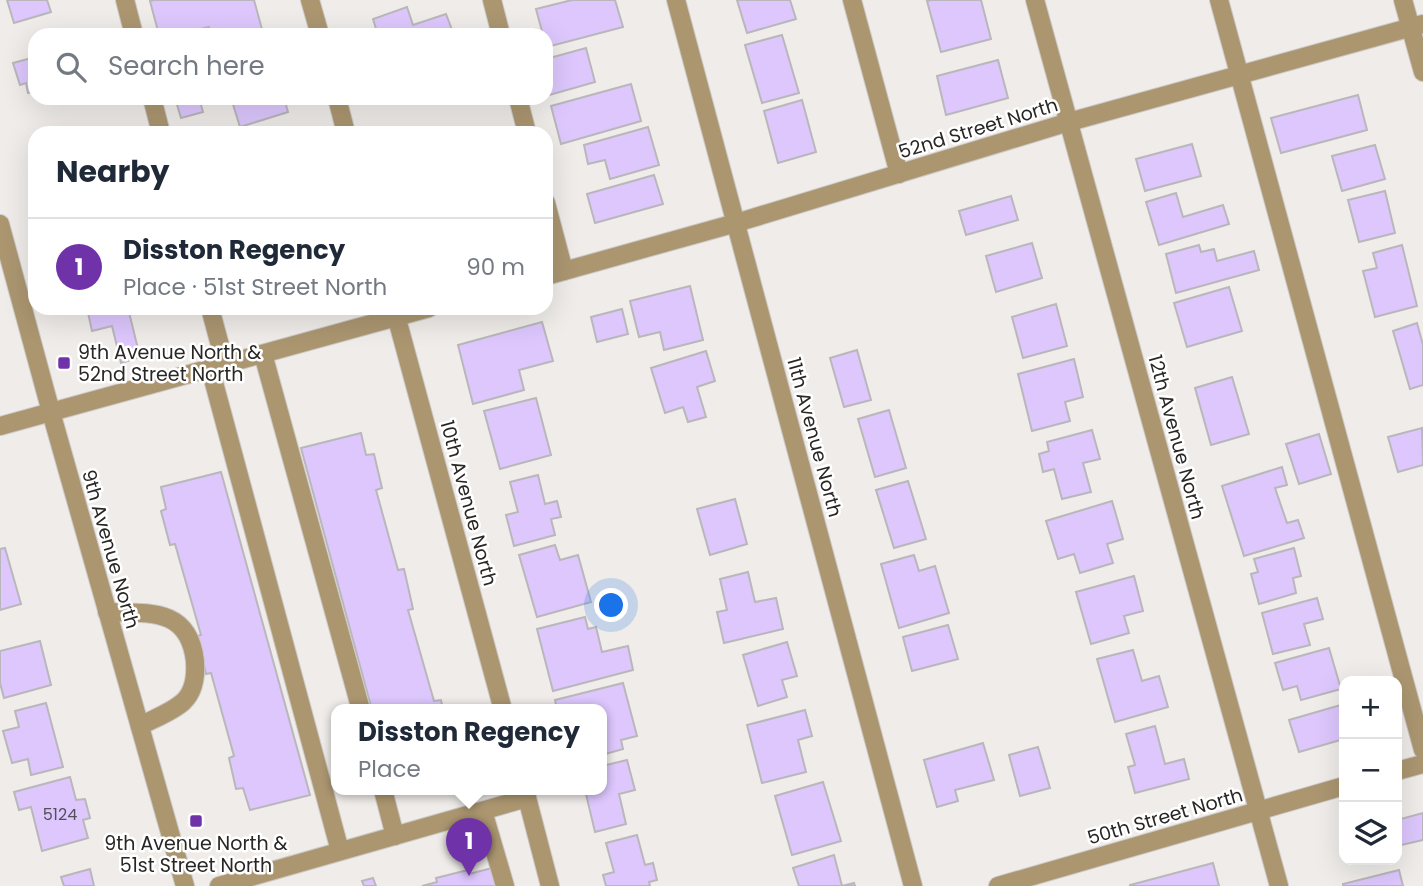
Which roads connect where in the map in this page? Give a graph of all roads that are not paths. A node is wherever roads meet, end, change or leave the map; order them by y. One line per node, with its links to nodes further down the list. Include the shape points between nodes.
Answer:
1 (125, 0): 10 (street)
2 (310, 0): 11 (street)
3 (492, 0): 12 (street)
4 (676, 0): 24 (street, 11th Avenue North)
5 (852, 0): 22 (street)
6 (1035, 0): 18 (street, 12th Avenue North)
7 (1219, 0): 14 (street)
8 (1404, 0): 9 (street)
9 (1417, 26): 13 (street); 14 (street, 52nd Street North)
10 (132, 28)
11 (318, 28)
12 (499, 28)
13 (1423, 72)
14 (1239, 75): 18 (street, 52nd Street North); 39 (street)
15 (154, 105): 19 (street)
16 (339, 105): 20 (street)
17 (520, 105): 21 (street)
18 (1069, 122): 22 (street, 52nd Street North); 47 (street, 12th Avenue North)
19 (159, 126)
20 (344, 126)
21 (525, 126)
22 (899, 174): 24 (street, 52nd Street North)
23 (0, 223): 33 (street, 9th Avenue North)
24 (736, 223): 26 (street, 52nd Street North); 54 (street, 11th Avenue North)
25 (553, 229): 26 (street)
26 (564, 271): 27 (street, 52nd Street North)
27 (553, 274)
28 (211, 315): 32 (street)
29 (386, 315): 31 (street)
30 (396, 315): 37 (street, 10th Avenue North)
31 (263, 354): 32 (street); 36 (street)
32 (218, 366): 33 (street); 49 (street)
33 (51, 412): 34 (street); 35 (street, 9th Avenue North)
34 (0, 426)
35 (107, 612): 38 (street, 9th Avenue North); 38 (street, via 172,618 187,631 194,650 193,686 183,702)
36 (359, 704)
37 (501, 704)
38 (140, 726): 50 (street, 9th Avenue North)
39 (1423, 750)
40 (1423, 764): 41 (street)
41 (1402, 770)
42 (1339, 787): 47 (street, 50th Street North)
43 (384, 795): 48 (street)
44 (523, 795): 46 (street)
45 (526, 795): 53 (street)
46 (483, 811): 48 (street); 52 (street)
47 (1258, 811): 55 (street, 50th Street North); 56 (street, 12th Avenue North)
48 (395, 836): 49 (street)
49 (340, 851): 51 (street)
50 (185, 886)
51 (219, 886)
52 (505, 886)
53 (551, 886)
54 (913, 886)
55 (998, 886)
56 (1279, 886)

